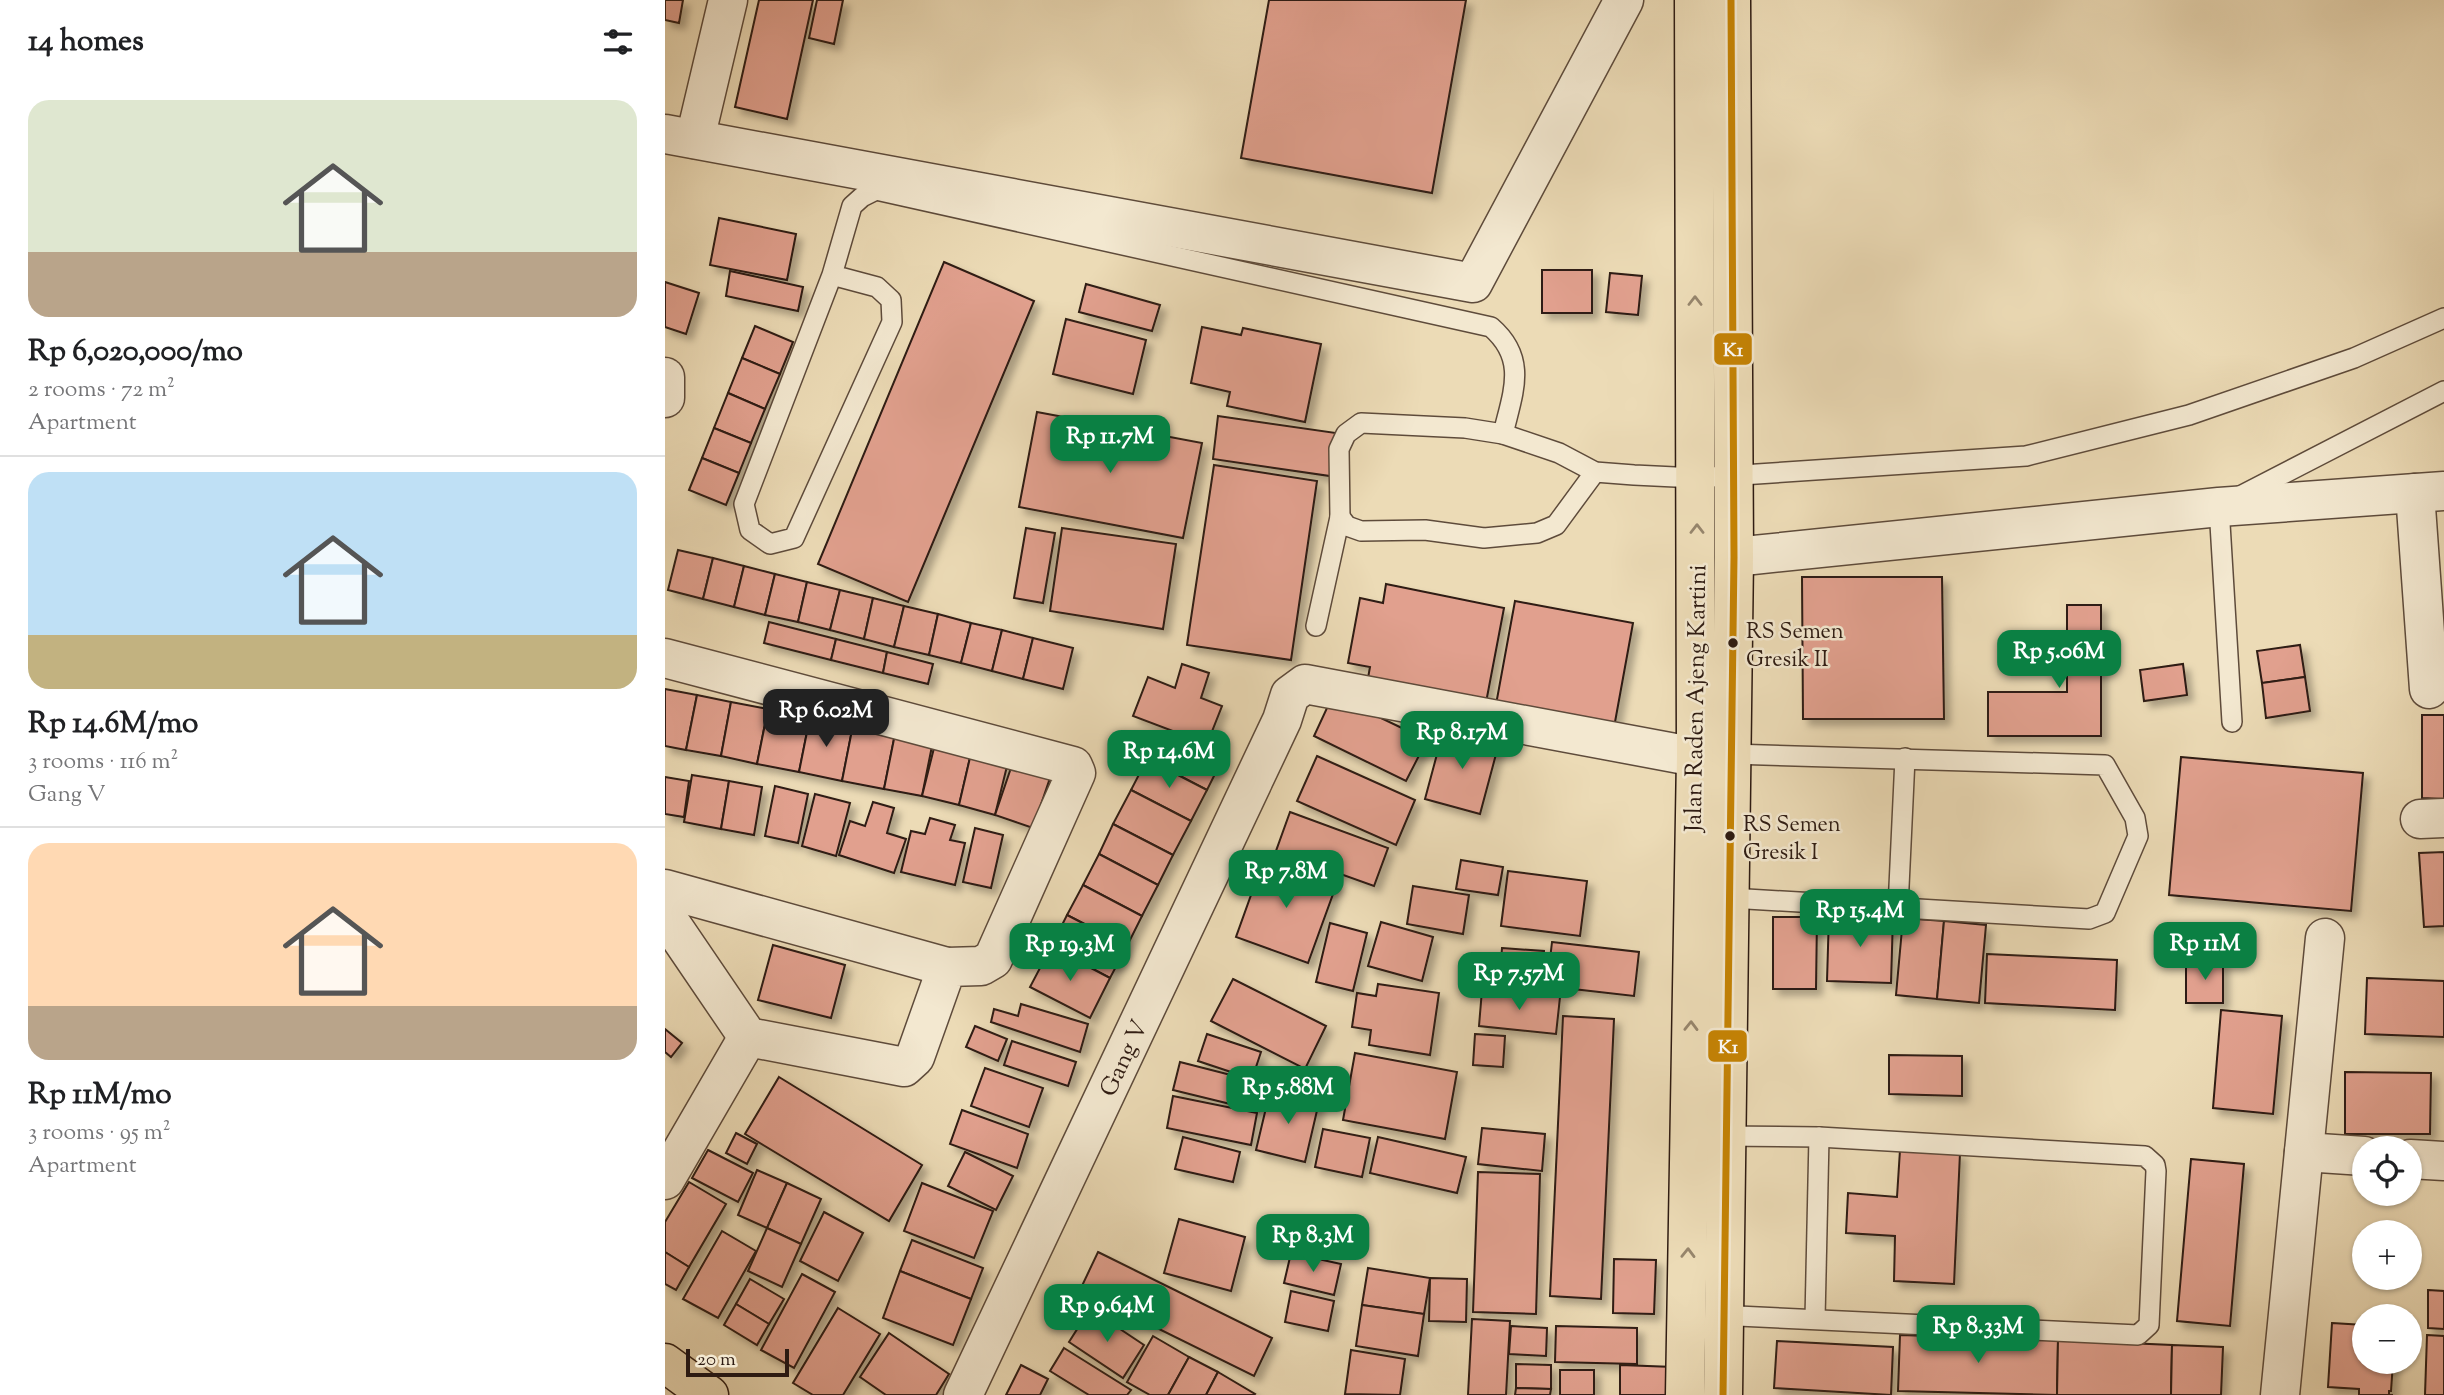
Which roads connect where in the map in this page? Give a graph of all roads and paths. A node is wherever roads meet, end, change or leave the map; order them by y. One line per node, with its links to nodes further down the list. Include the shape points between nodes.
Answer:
1 (728, 0): 5 (street)
2 (1624, 0): 5 (street, via 1473,283)
3 (1694, 0): 13 (highway, Jalan Raden Ajeng Kartini, one-way to 3)
4 (1731, 0): 13 (highway, Jalan Raden Ajeng Kartini)
5 (680, 136)
6 (832, 275): 6 (lane, via 744,504 750,530 770,544 794,538 892,322 891,300 877,287); 11 (lane, via 852,206 876,190 1491,327 1504,338 1517,371)
7 (2444, 318): 13 (lane, via 2354,358 2189,415 2026,456)
8 (665, 377): 10 (street)
9 (2444, 391): 15 (lane)
10 (665, 398)
11 (1503, 434): 12 (lane, via 1548,448); 16 (lane, via 1361,423 1346,434 1339,449)
12 (1595, 472): 13 (lane); 16 (lane, via 1556,525 1537,533 1484,538 1425,530 1361,531 1347,526)
13 (1714, 477): 17 (highway, Jalan Raden Ajeng Kartini); 22 (highway, Jalan Raden Ajeng Kartini, one-way to 13)
14 (2430, 492): 15 (street); 20 (street)
15 (2219, 507): 17 (street); 21 (lane)
16 (1340, 517): 18 (lane)
17 (1734, 557): 22 (highway, Jalan Raden Ajeng Kartini)
18 (1317, 626)
19 (665, 658): 30 (street, via 1073,766 1075,777 993,959 981,966)
20 (2429, 689)
21 (2232, 722)
22 (1714, 756): 23 (lane); 25 (highway, Jalan Raden Ajeng Kartini); 29 (highway, Jalan Raden Ajeng Kartini); 43 (street, Gang V, via 1305,684 1290,695)
23 (1905, 758): 26 (lane); 26 (lane, via 2105,765 2135,818 2137,836 2105,913 2089,919)
24 (665, 888): 30 (street)
25 (1730, 898): 26 (lane); 29 (highway, Jalan Raden Ajeng Kartini)
26 (1898, 908)
27 (665, 915): 31 (street)
28 (2325, 939): 34 (street)
29 (1711, 941): 32 (highway, Jalan Raden Ajeng Kartini)
30 (947, 967): 31 (street, via 915,1057 904,1067)
31 (748, 1037): 38 (street)
32 (1709, 1136): 33 (lane); 39 (highway, Jalan Raden Ajeng Kartini)
33 (1819, 1137): 40 (lane); 40 (lane, via 2145,1156 2157,1171 2149,1325 2142,1333)
34 (2304, 1152): 35 (street); 46 (street)
35 (2352, 1155)
36 (2422, 1160): 37 (street)
37 (2444, 1161)
38 (665, 1180)
39 (1704, 1314): 40 (lane); 44 (highway, Jalan Raden Ajeng Kartini); 45 (highway, Jalan Raden Ajeng Kartini)
40 (1815, 1319)
41 (665, 1363): 42 (highway)
42 (709, 1395)
43 (964, 1395)
44 (1685, 1395)
45 (1723, 1395)
46 (2280, 1395)

